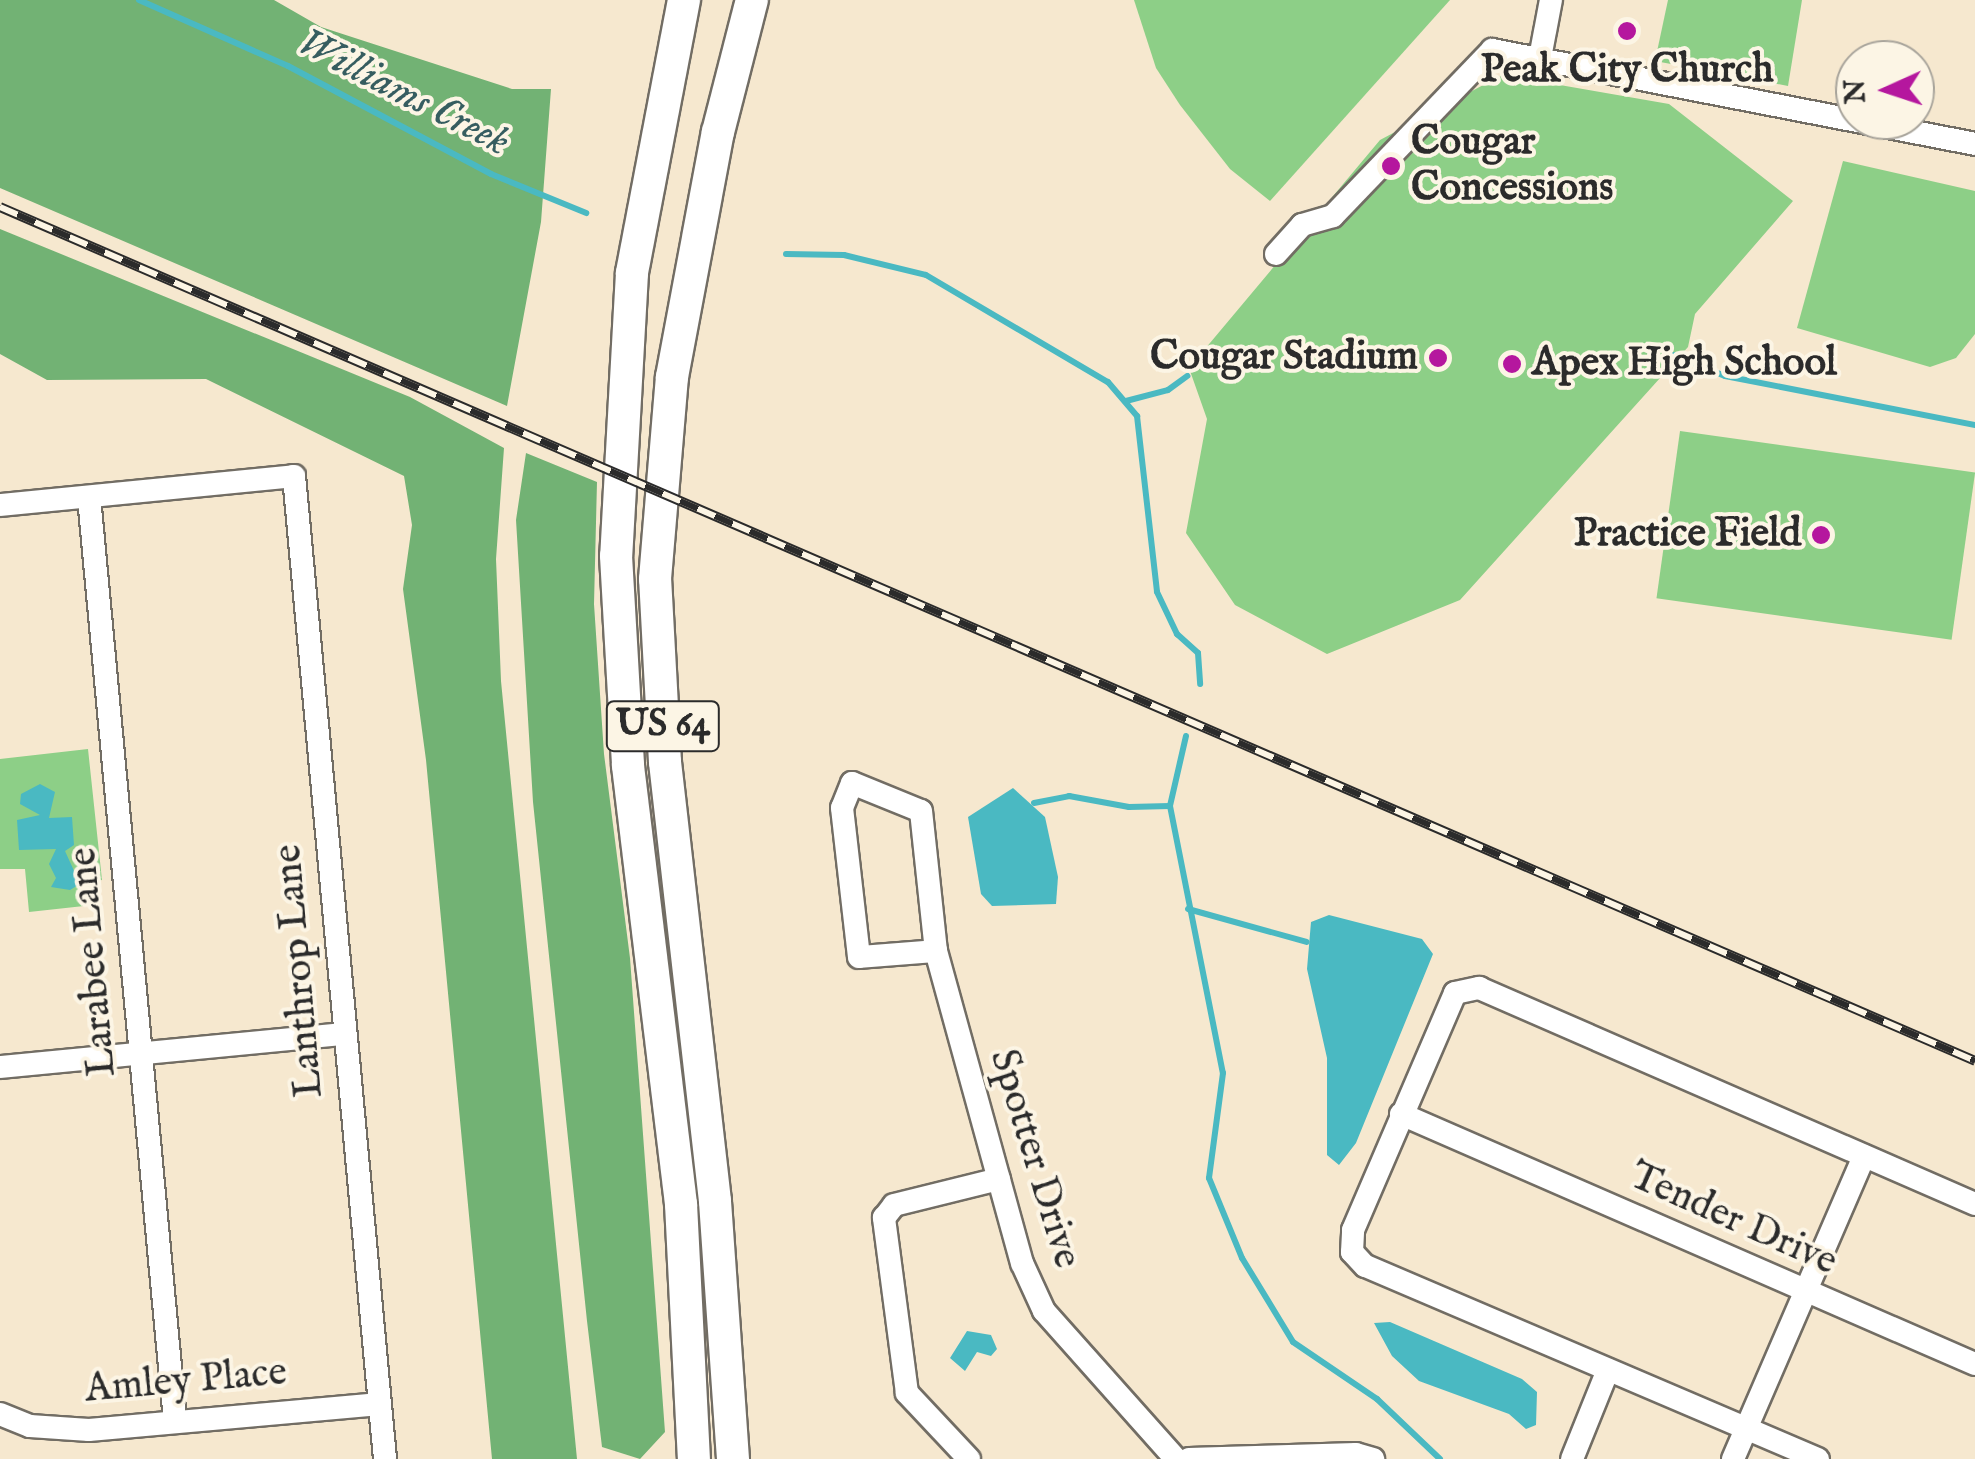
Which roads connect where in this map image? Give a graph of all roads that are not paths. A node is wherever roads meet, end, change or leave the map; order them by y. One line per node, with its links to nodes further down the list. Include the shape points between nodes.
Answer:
1 (684, 0): 25 (highway, US 64, via 632,273 616,556 628,766 681,1204)
2 (752, 0): 26 (highway, US 64, via 718,132 672,376 655,579 665,762 715,1201)
3 (1551, 0): 4 (street)
4 (1540, 58): 5 (street); 6 (street, via 1492,50 1333,216 1302,225)
5 (1975, 144)
6 (1276, 254)
7 (89, 497): 8 (street); 10 (street, Lanthrop Lane, via 294,476); 11 (street, Larabee Lane)
8 (0, 504)
9 (936, 951): 9 (street, Spotter Drive, via 922,811 852,783 842,808 859,957); 15 (street, Spotter Drive)
10 (343, 1034): 11 (street); 20 (street, Lanthrop Lane)
11 (140, 1052): 12 (street); 22 (street, Larabee Lane)
12 (0, 1067)
13 (1401, 1114): 14 (street, via 1455,993 1479,988); 17 (street, Tender Drive); 19 (street, via 1353,1230 1352,1252 1365,1266)
14 (1864, 1156): 16 (street); 17 (street)
15 (999, 1179): 27 (street, via 894,1205 884,1218 907,1393); 28 (street, Spotter Drive, via 1044,1312)
16 (1975, 1204)
17 (1806, 1293): 18 (street, Tender Drive); 23 (street)
18 (1975, 1364)
19 (1608, 1370): 23 (street); 31 (street)
20 (380, 1404): 22 (street, Amley Place); 24 (street, Lanthrop Lane)
21 (0, 1414): 22 (street, Amley Place, via 61,1430)
22 (175, 1421)
23 (1747, 1428): 32 (street); 33 (street)
24 (385, 1459)
25 (694, 1459)
26 (733, 1459)
27 (969, 1459)
28 (1176, 1459)
29 (1190, 1459): 30 (street)
30 (1373, 1459)
31 (1572, 1459)
32 (1733, 1459)
33 (1818, 1459)

